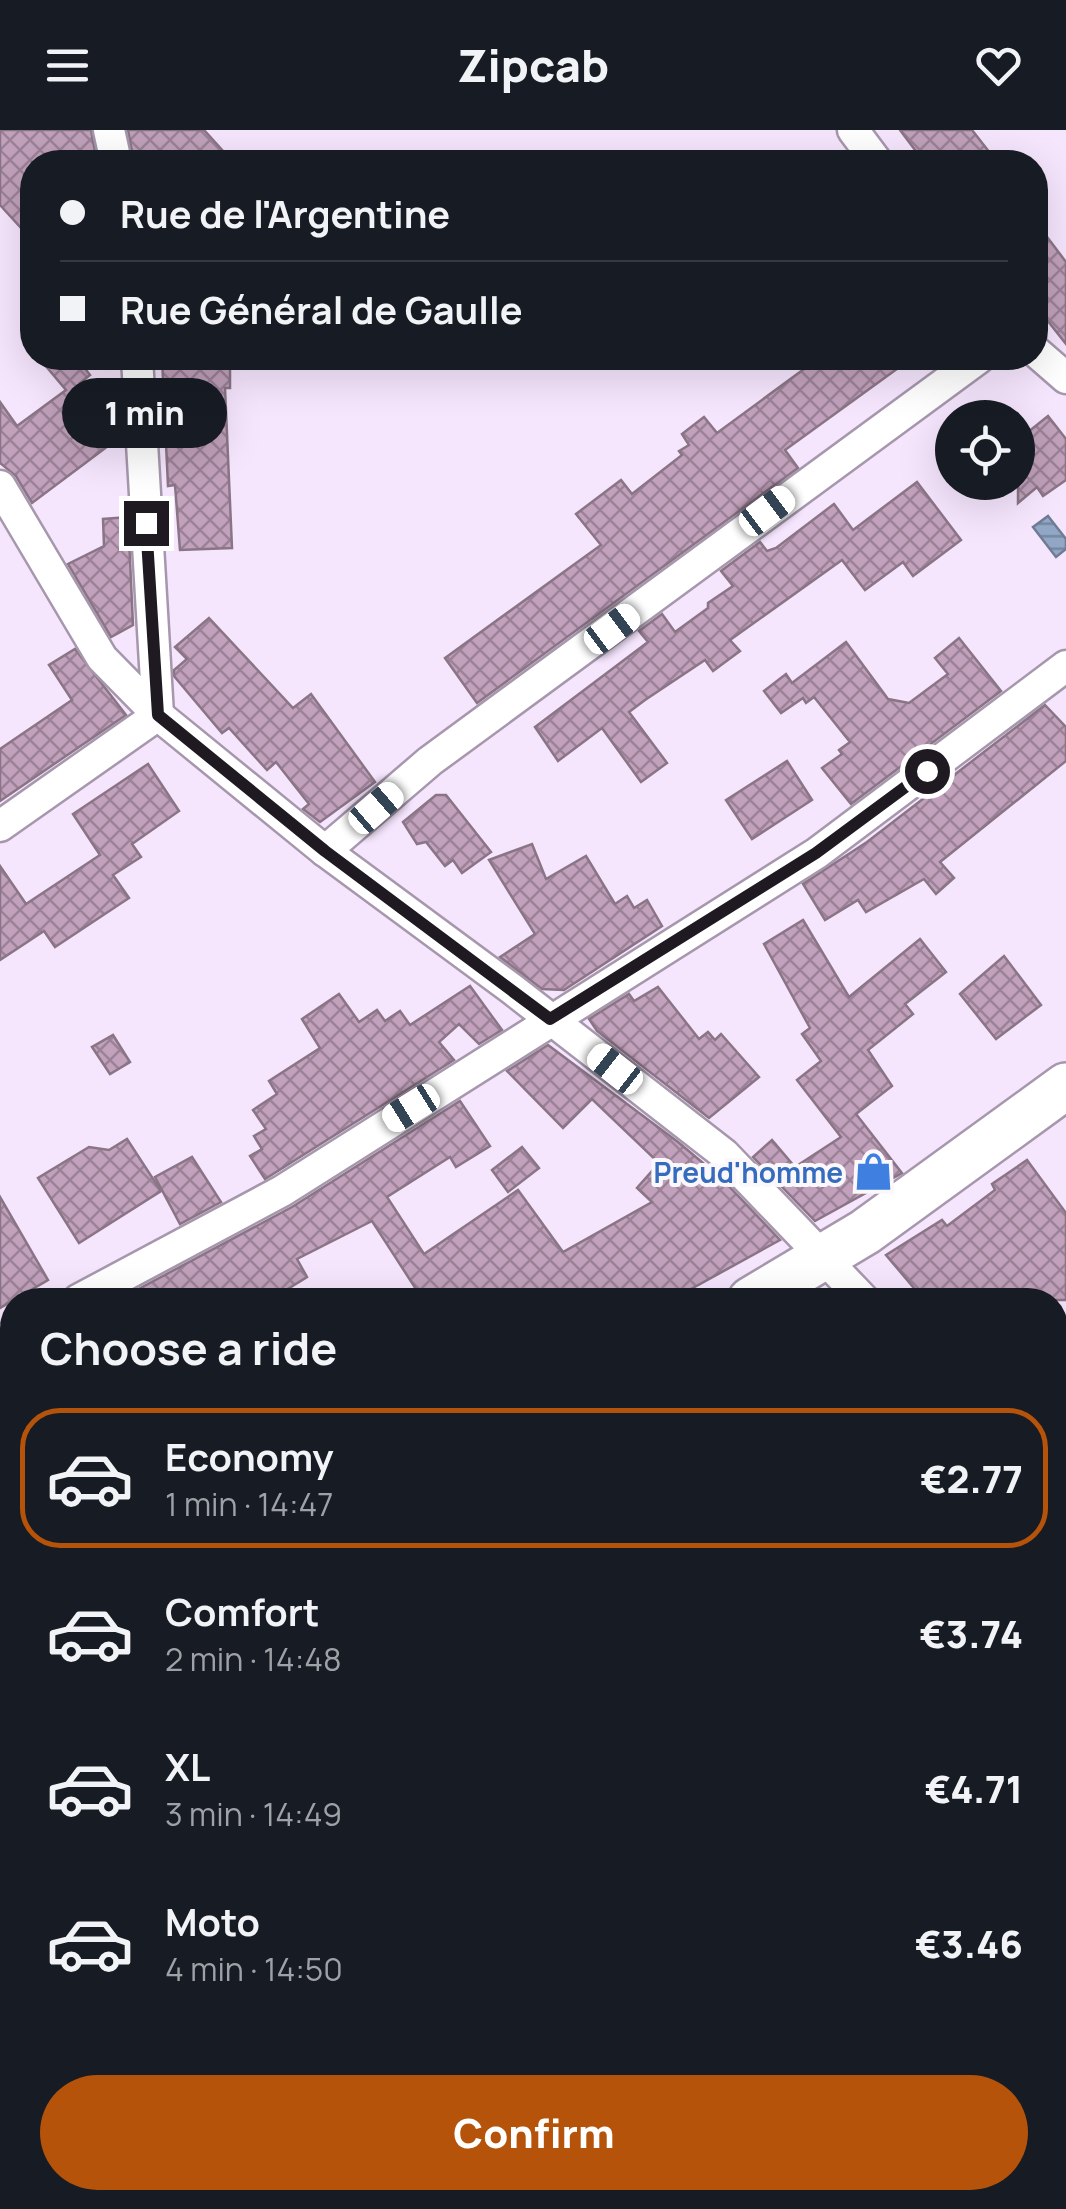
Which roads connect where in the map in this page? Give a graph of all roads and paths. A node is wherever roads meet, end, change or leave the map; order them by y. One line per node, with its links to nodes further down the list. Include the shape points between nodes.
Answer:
1 (853, 130): 2 (street)
2 (869, 150)
3 (138, 370): 7 (street)
4 (963, 370): 9 (street, via 430,761)
5 (0, 486): 7 (street, via 102,658)
6 (1066, 666): 10 (street, via 816,853)
7 (158, 715): 8 (street); 9 (street)
8 (0, 826)
9 (325, 851): 10 (street)
10 (550, 1019): 12 (street, via 724,1154); 13 (street, via 282,1191)
11 (1066, 1086): 12 (main road)
12 (822, 1259): 14 (main road); 15 (street)
13 (100, 1288)
14 (772, 1288)
15 (852, 1288)

